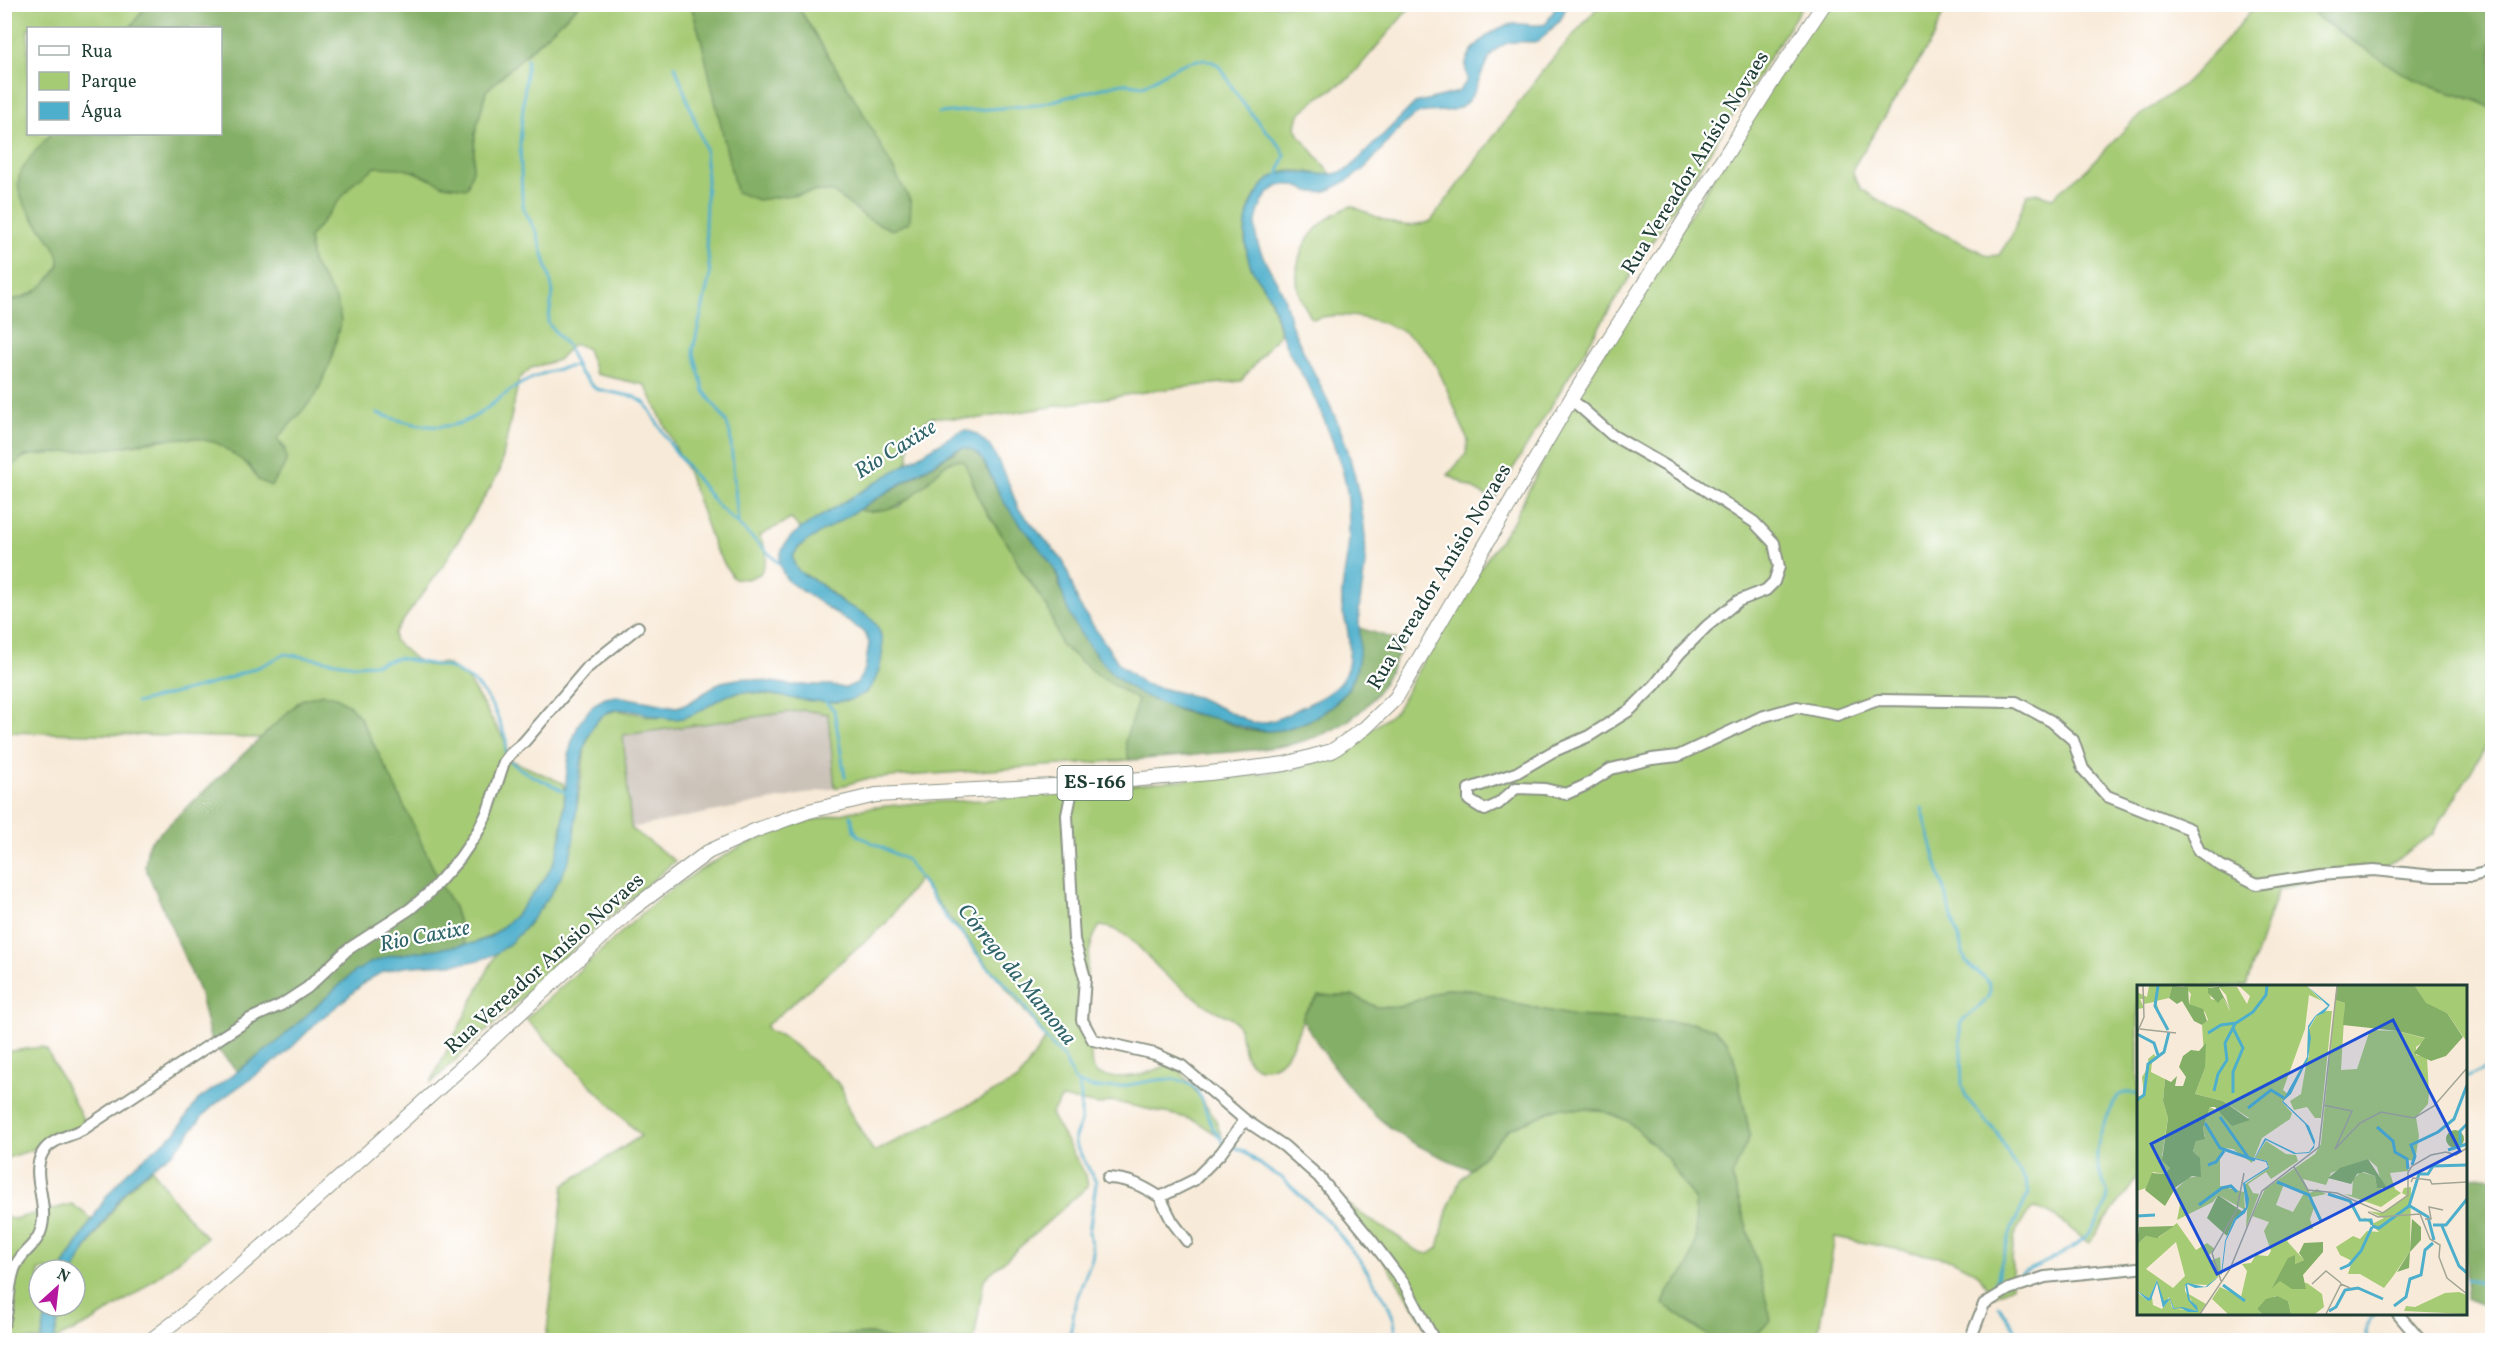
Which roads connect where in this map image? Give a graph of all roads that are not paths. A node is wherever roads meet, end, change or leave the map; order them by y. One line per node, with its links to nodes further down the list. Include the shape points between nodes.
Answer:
1 (1824, 4): 2 (main road, Rua Vereador Anísio Novaes / ES-166)
2 (1571, 399): 4 (main road, Rua Vereador Anísio Novaes / ES-166, via 1396,698 1365,728 1332,751 1285,764); 5 (street, via 1612,435 1754,522 1774,543 1779,567 1774,582 1766,590 1738,601 1707,626 1630,711 1516,773 1470,789 1469,800 1485,810 1516,788 1566,794 1611,769 1678,756 1761,717 1797,707 1837,715 1878,700 2016,702 2051,721 2073,740 2083,769 2106,796 2190,830 2199,851 2257,884 2374,870 2443,876)
3 (638, 627): 12 (street, via 588,667 510,754 477,833 430,892 347,950 307,988 250,1019 82,1130 44,1150 37,1165 41,1229 36,1242 16,1264)
4 (1073, 785): 6 (street, via 1067,815 1074,940 1085,978 1082,1020 1093,1040 1155,1054 1182,1066); 13 (main road, Rua Vereador Anísio Novaes / ES-166, via 876,795 809,811 708,852 631,910 285,1227)
5 (2493, 872)
6 (1245, 1120): 8 (street, via 1221,1153 1194,1180); 14 (street, via 1284,1146 1319,1177 1405,1285)
7 (1108, 1178): 8 (street, via 1125,1179)
8 (1160, 1197): 9 (street)
9 (1188, 1241)
10 (2137, 1268): 15 (street, via 2045,1277 2009,1289 1984,1304)
11 (2399, 1315): 16 (street)
12 (4, 1323)
13 (151, 1341)
14 (1434, 1341)
15 (1970, 1341)
16 (2420, 1341)

